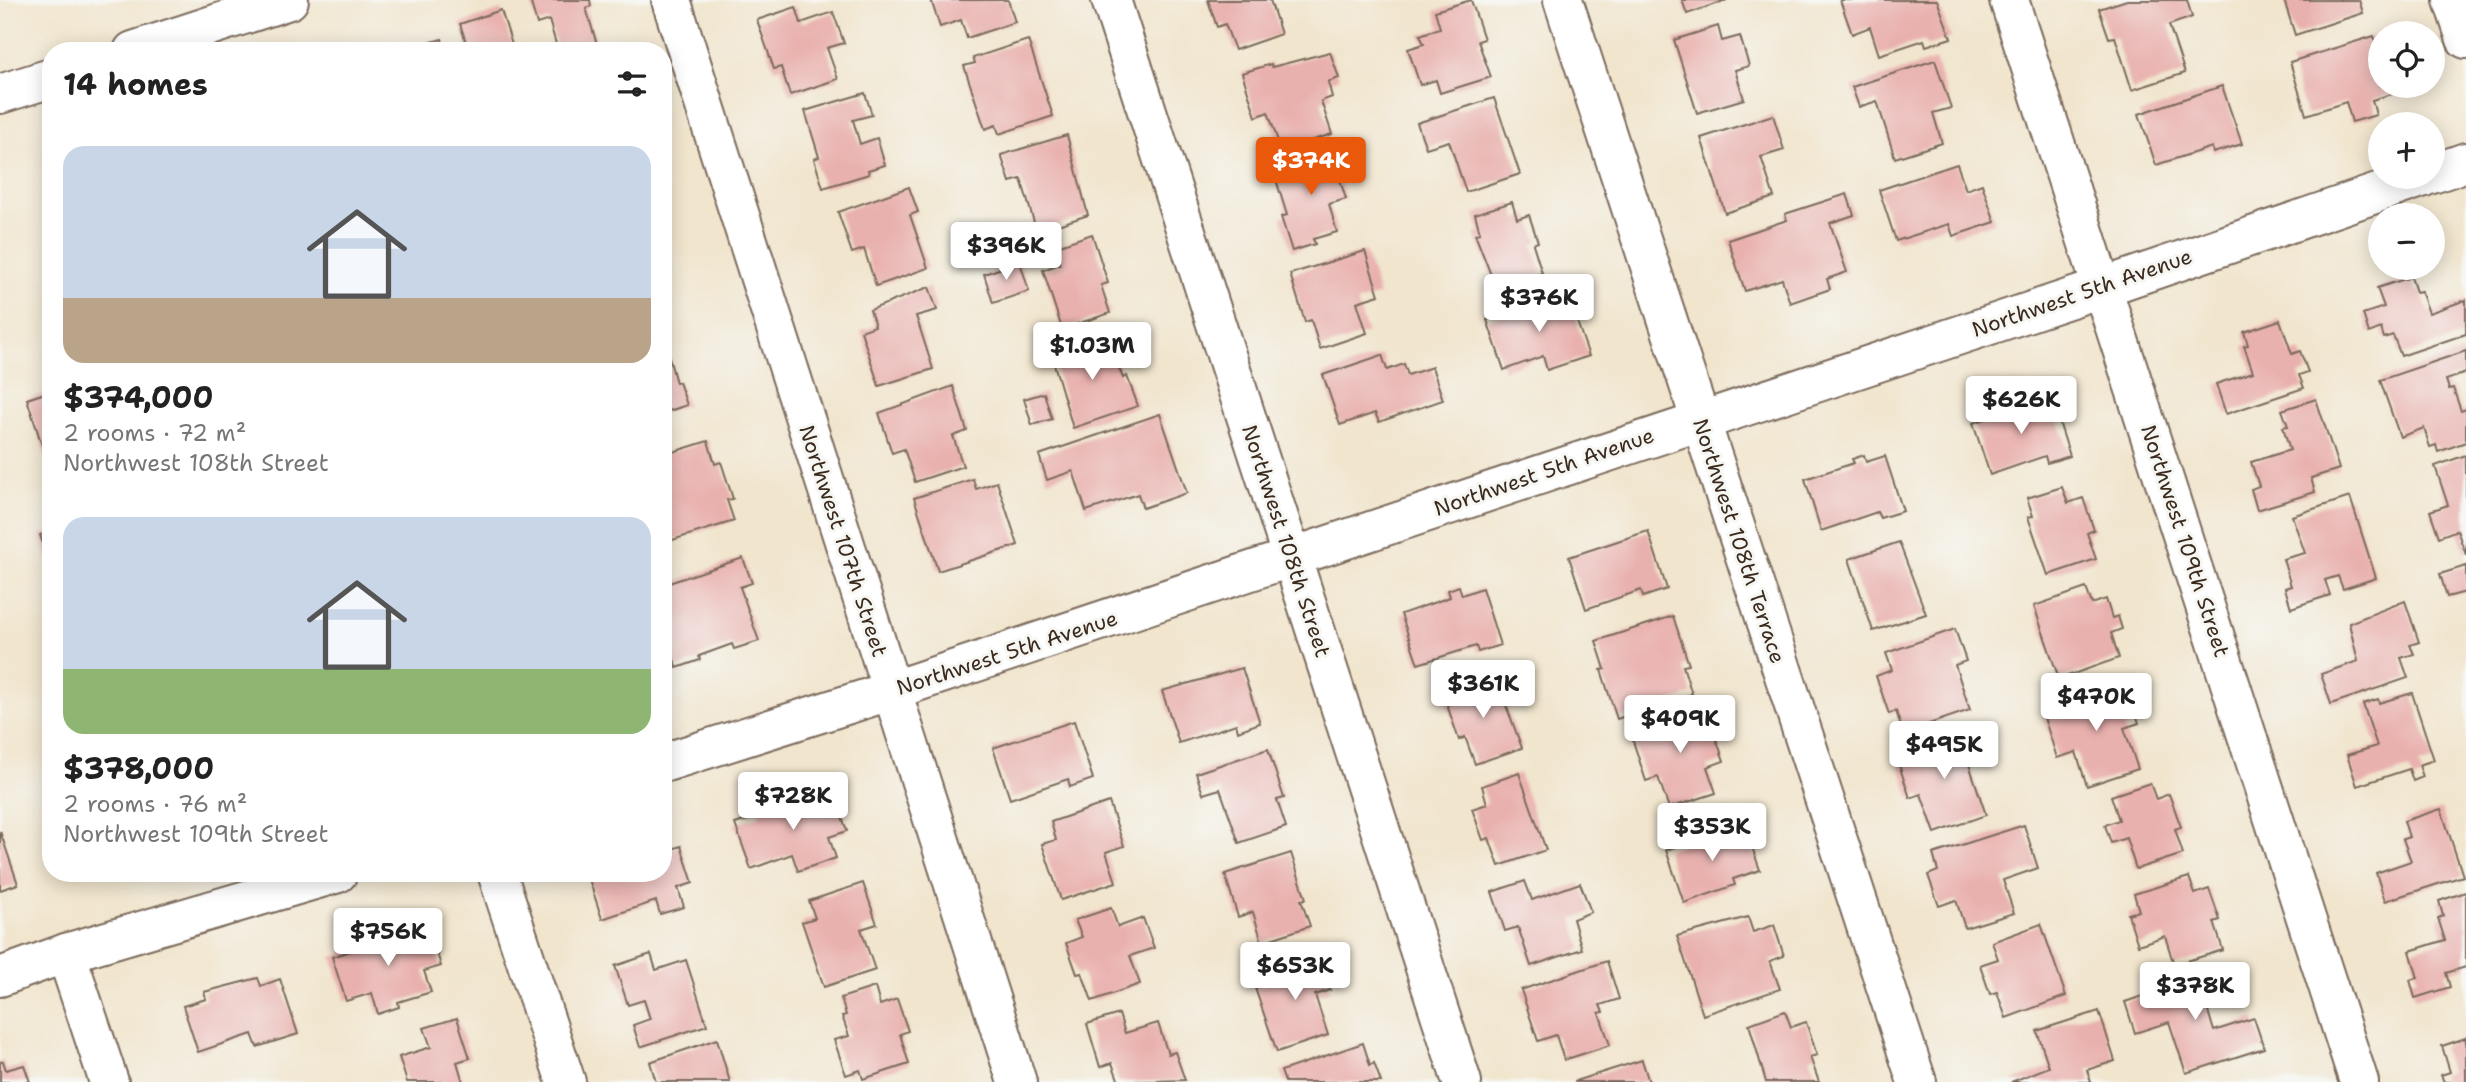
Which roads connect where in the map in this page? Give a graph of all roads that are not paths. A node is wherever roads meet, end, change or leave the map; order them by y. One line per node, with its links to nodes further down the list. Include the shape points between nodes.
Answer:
1 (289, 0): 8 (street)
2 (671, 0): 17 (street, Northwest 107th Street)
3 (1111, 0): 16 (street, Northwest 108th Street)
4 (1563, 0): 15 (street, Northwest 108th Terrace)
5 (2009, 0): 14 (street, Northwest 109th Street)
6 (2453, 0): 7 (street)
7 (2466, 39)
8 (161, 42)
9 (42, 81): 10 (street)
10 (0, 94)
11 (2466, 162): 12 (street)
12 (2445, 169)
13 (2389, 189): 14 (street, Northwest 5th Avenue)
14 (2104, 287): 15 (street, Northwest 5th Avenue); 28 (street, Northwest 109th Street)
15 (1699, 420): 16 (street, Northwest 5th Avenue); 27 (street, Northwest 108th Terrace)
16 (1291, 558): 17 (street, Northwest 5th Avenue); 26 (street, Northwest 108th Street)
17 (890, 691): 18 (street, Northwest 5th Avenue); 25 (street, Northwest 107th Street)
18 (672, 760)
19 (307, 882): 21 (street)
20 (500, 882): 24 (street)
21 (66, 953): 22 (street); 23 (street)
22 (0, 977)
23 (109, 1082)
24 (566, 1082)
25 (1017, 1082)
26 (1462, 1082)
27 (1917, 1082)
28 (2359, 1082)

